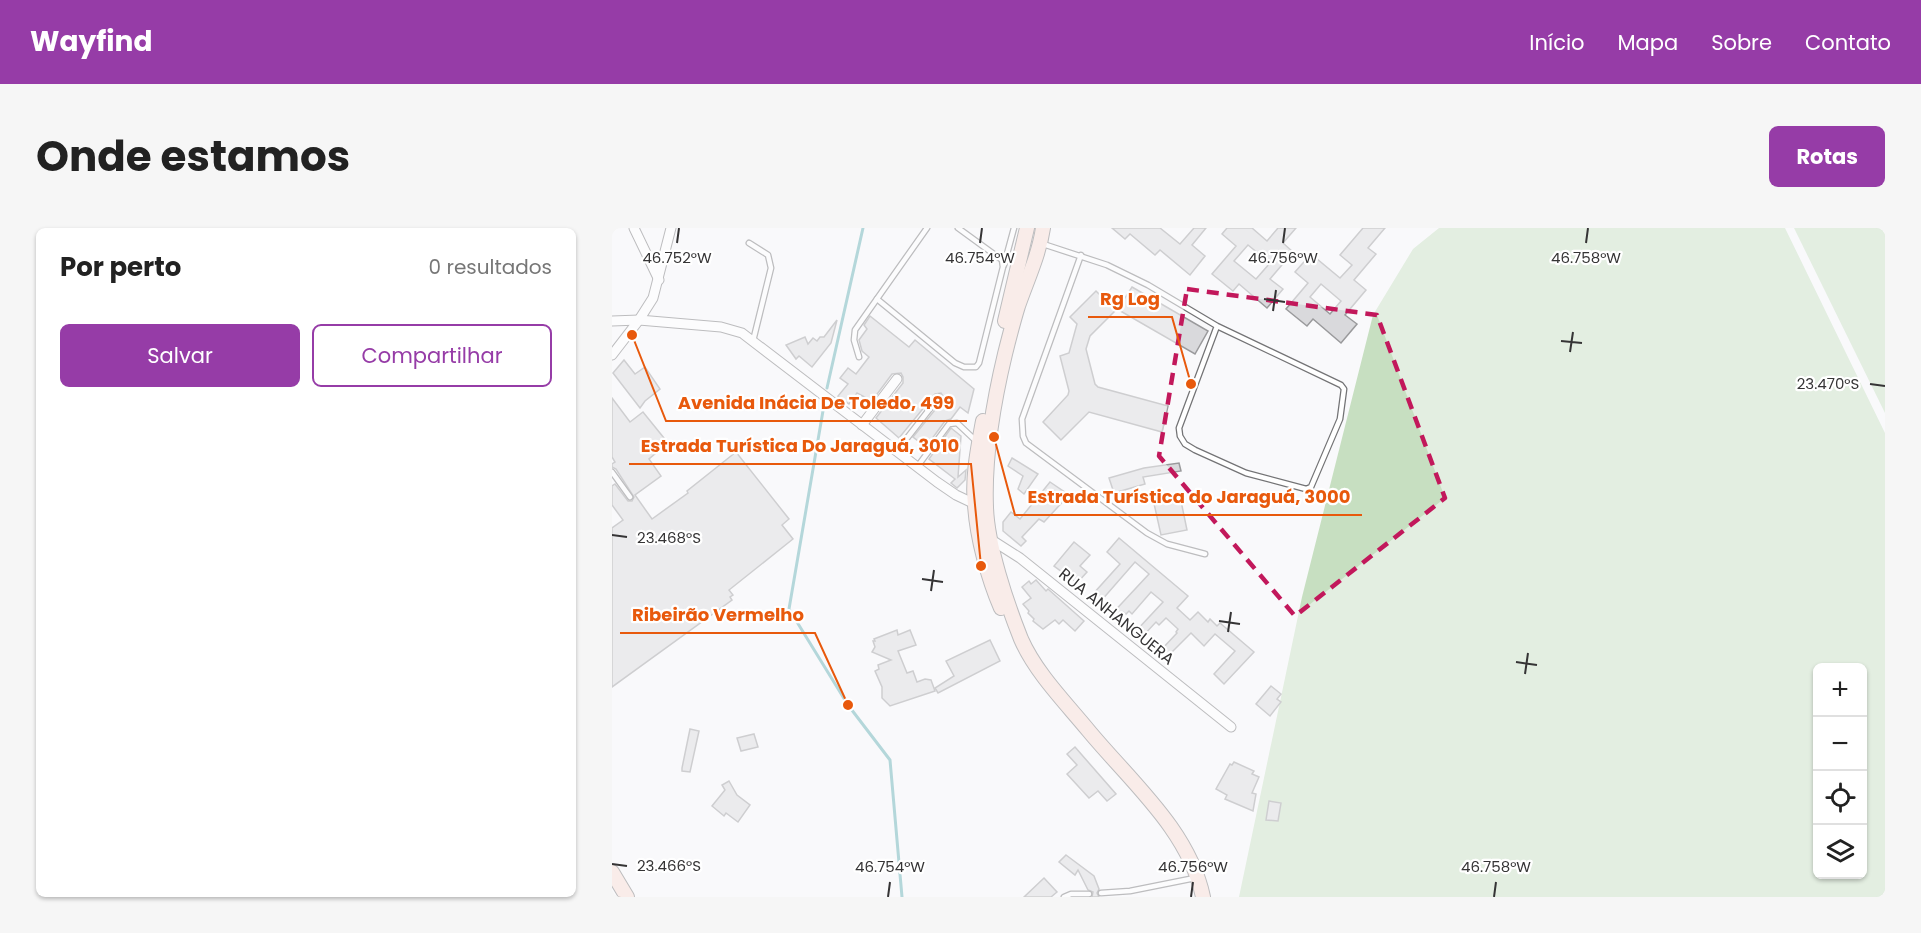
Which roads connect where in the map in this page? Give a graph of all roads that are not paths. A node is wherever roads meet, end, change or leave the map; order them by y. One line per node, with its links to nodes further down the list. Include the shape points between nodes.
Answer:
1 (634, 228): 11 (street)
2 (671, 228): 11 (street)
3 (927, 228): 12 (lane)
4 (958, 228): 10 (lane, via 1001,260)
5 (1043, 228): 8 (main road)
6 (1022, 231): 8 (main road); 10 (lane); 22 (main road)
7 (749, 243): 16 (lane, via 768,255 771,268)
8 (1040, 243): 9 (lane); 27 (main road, via 1002,367)
9 (1081, 255): 15 (lane, via 1148,285); 29 (lane, via 1023,419 1023,436 1026,443 1147,533 1167,544)
10 (1004, 267): 12 (lane, via 976,366 955,363)
11 (659, 280): 13 (street)
12 (878, 298): 18 (lane, via 855,330)
13 (639, 320): 14 (street); 16 (street, via 721,327); 17 (street)
14 (612, 321)
15 (1217, 326): 15 (lane, via 1179,428 1180,436 1185,444 1246,473 1306,489 1311,487 1340,419 1344,389)
16 (753, 341): 21 (street)
17 (612, 355)
18 (859, 357)
19 (897, 379): 21 (street)
20 (939, 398): 23 (lane)
21 (862, 425): 23 (street)
22 (979, 443): 24 (lane, via 957,423 950,424); 27 (main road)
23 (897, 451): 24 (street)
24 (916, 467): 27 (street)
25 (612, 473): 26 (lane)
26 (630, 498)
27 (980, 507): 28 (main road)
28 (986, 537): 30 (street, RUA ANHANGUERA, via 1020,558); 32 (main road, via 992,585 1008,623 1042,673 1176,835)
29 (1205, 554)
30 (1232, 727)
31 (612, 872): 35 (main road)
32 (1198, 877): 33 (lane); 37 (main road)
33 (1101, 893)
34 (1089, 894): 36 (lane)
35 (627, 897)
36 (1064, 897)
37 (1203, 897)

